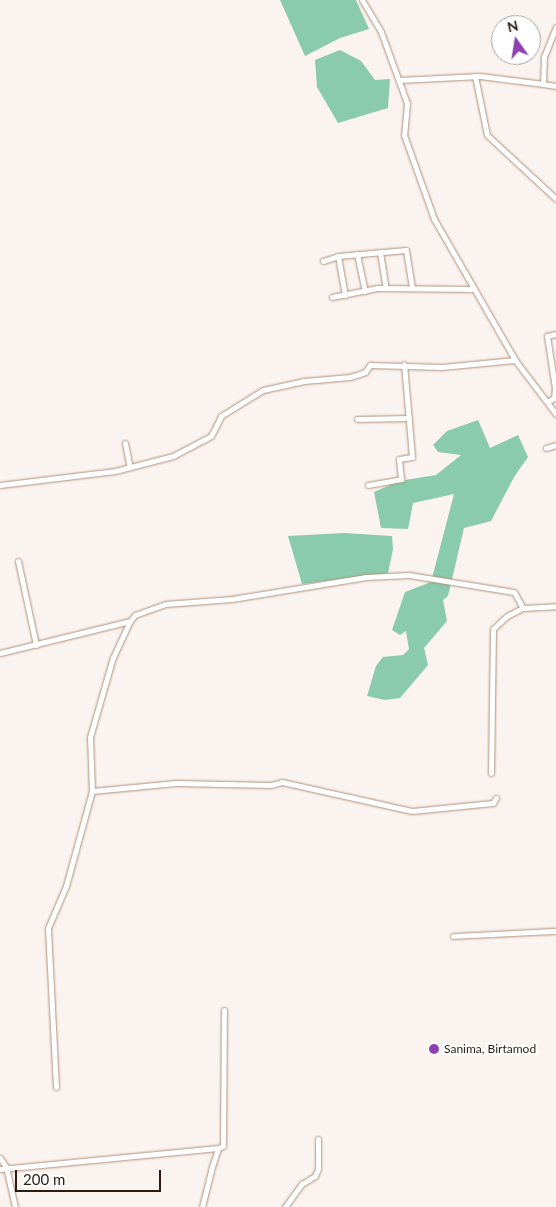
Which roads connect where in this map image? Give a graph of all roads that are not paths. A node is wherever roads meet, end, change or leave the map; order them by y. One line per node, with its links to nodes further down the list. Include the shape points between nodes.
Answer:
1 (362, 0): 4 (street, via 381,32)
2 (556, 27): 5 (street, via 544,56)
3 (475, 76): 4 (street); 5 (street); 7 (street, via 486,135)
4 (399, 80): 14 (street, via 407,103 404,135 434,219)
5 (543, 84): 6 (street)
6 (556, 86)
7 (556, 199)
8 (380, 252): 9 (street); 12 (street); 13 (street, via 406,250)
9 (357, 254): 10 (street); 15 (street)
10 (338, 256): 11 (street); 16 (street)
11 (323, 261)
12 (386, 288): 13 (street); 15 (street)
13 (412, 288): 14 (street)
14 (473, 289): 20 (street)
15 (365, 291): 16 (street)
16 (345, 295): 17 (street)
17 (332, 298)
18 (556, 334): 19 (street, via 547,336)
19 (554, 358): 22 (street)
20 (515, 360): 21 (street, via 442,367); 23 (street)
21 (404, 364): 25 (street); 30 (street, via 370,365 365,372 350,377 304,381 263,390 221,416 215,431 197,445 173,456)
22 (555, 377): 23 (street, via 554,398)
23 (549, 401): 24 (street)
24 (556, 414)
25 (409, 418): 26 (street); 32 (street, via 412,457 399,459 401,479)
26 (358, 419)
27 (125, 443): 30 (street)
28 (556, 445): 29 (street)
29 (546, 448)
30 (130, 468): 31 (street)
31 (0, 485)
32 (368, 485)
33 (18, 561): 37 (street)
34 (556, 606): 35 (street)
35 (523, 608): 36 (street, via 514,592 409,575 387,575 232,599 165,604 135,615); 39 (street, via 507,616 493,629)
36 (130, 621): 37 (street); 40 (street, via 113,657 90,737)
37 (36, 645): 38 (street)
38 (0, 653)
39 (491, 773)
40 (92, 791): 41 (street, via 176,783 282,782 412,811 493,803); 45 (street, via 66,886 48,928)
41 (496, 798)
42 (556, 931): 43 (street)
43 (453, 936)
44 (224, 1010): 47 (street, via 226,1083 221,1092 223,1146)
45 (56, 1087)
46 (318, 1139): 53 (street, via 315,1176 302,1184)
47 (218, 1148): 49 (street, via 165,1156); 52 (street)
48 (0, 1158): 49 (street)
49 (6, 1167): 50 (street); 51 (street)
50 (0, 1169)
51 (15, 1207)
52 (202, 1207)
53 (284, 1207)

